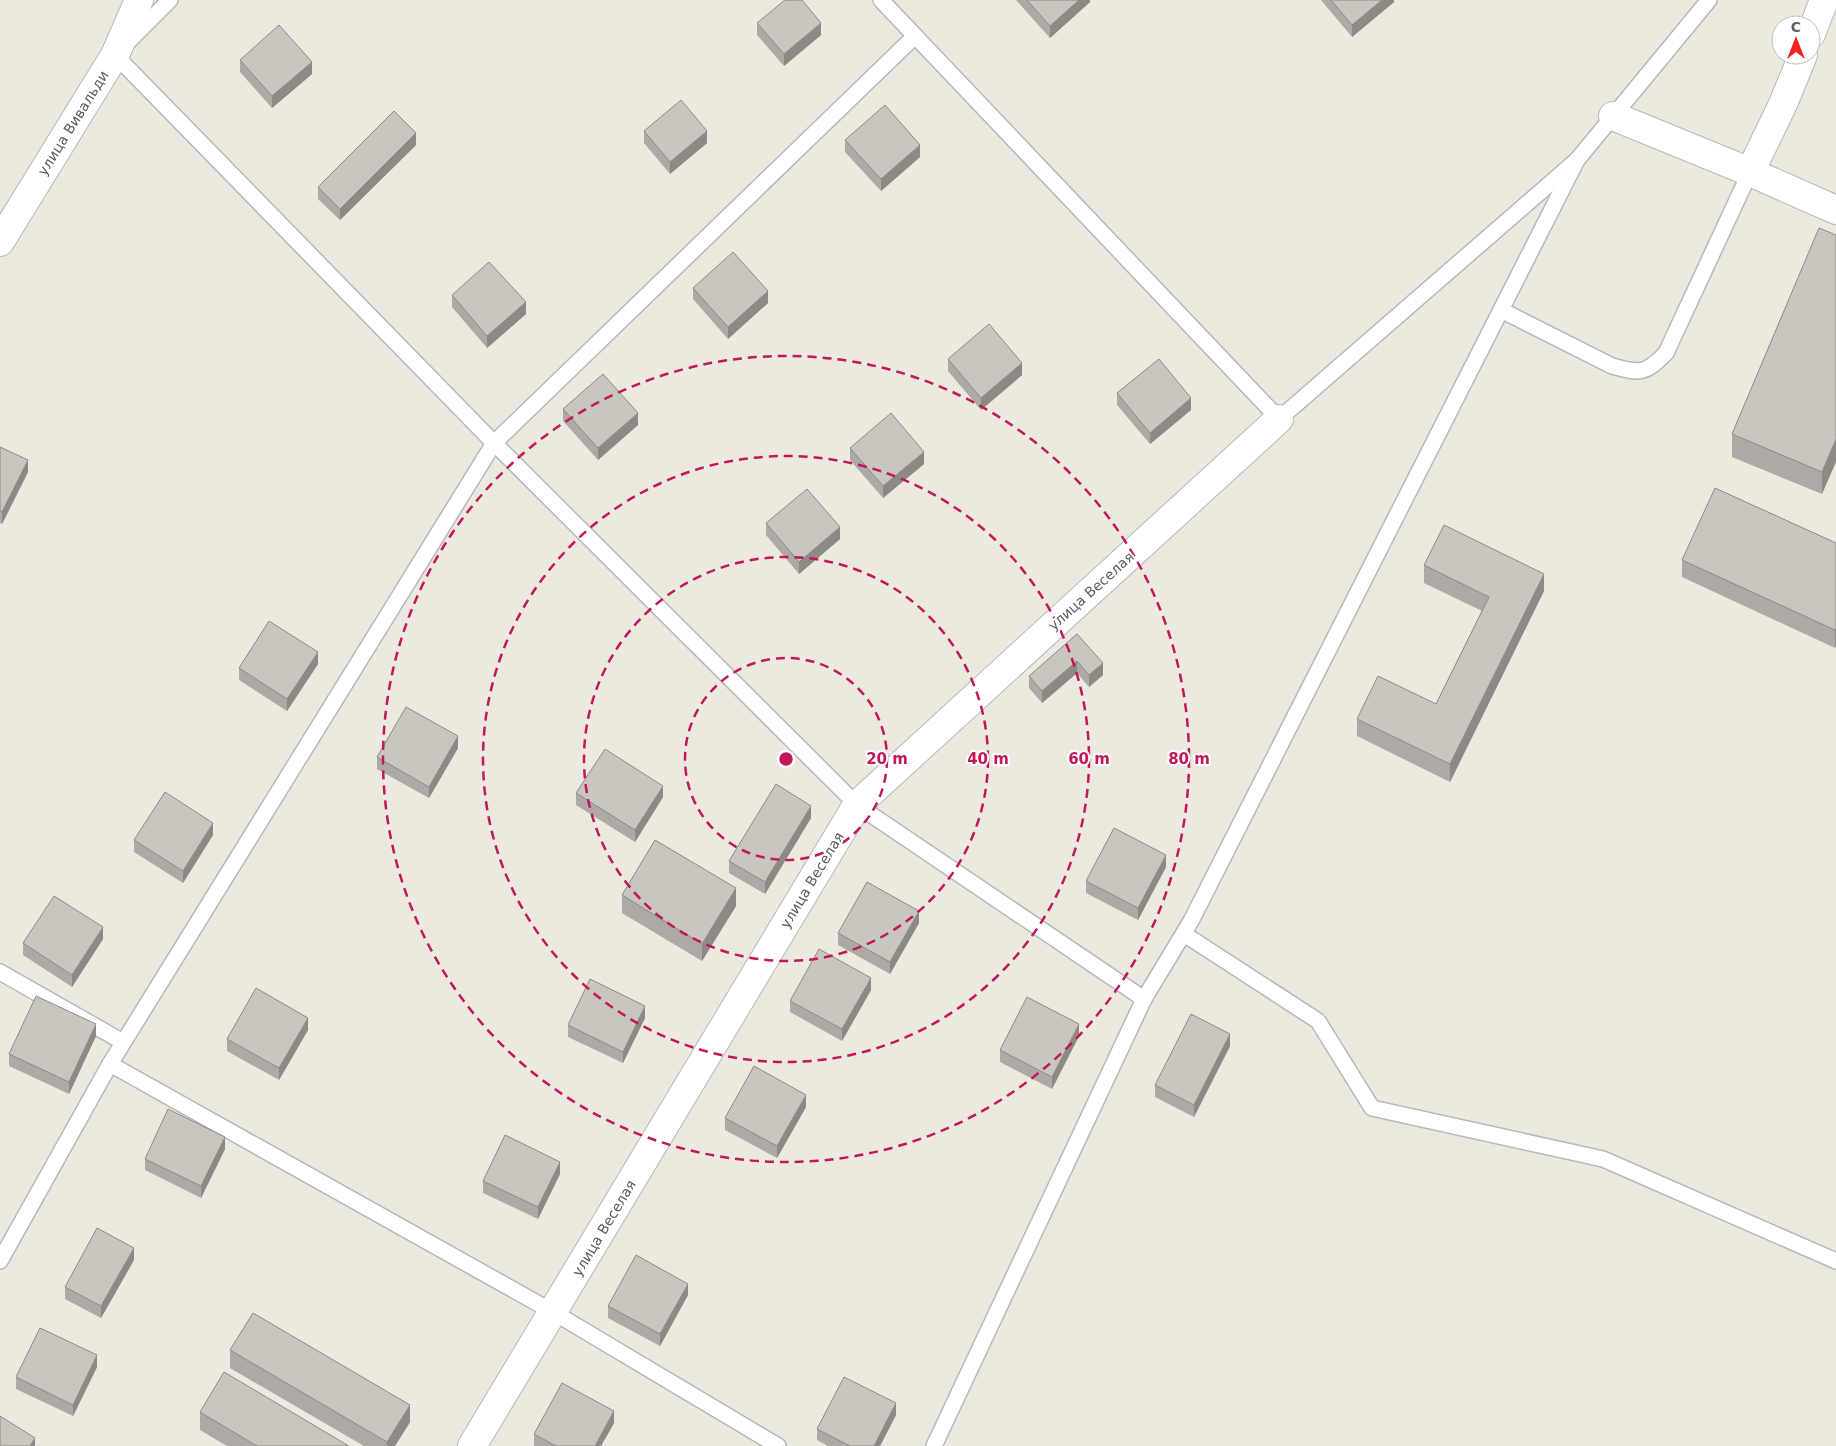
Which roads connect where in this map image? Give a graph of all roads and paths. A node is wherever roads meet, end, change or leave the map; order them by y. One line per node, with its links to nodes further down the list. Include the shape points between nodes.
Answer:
1 (139, 0): 8 (street, улица Вивальди)
2 (170, 0): 8 (lane)
3 (880, 0): 7 (lane)
4 (1709, 0): 10 (lane)
5 (1824, 0): 6 (street)
6 (1818, 15)
7 (914, 36): 16 (lane); 17 (lane)
8 (115, 55): 14 (street, улица Вивальди); 17 (lane)
9 (1798, 65): 12 (street)
10 (1613, 116): 11 (lane); 12 (street)
11 (1577, 160): 15 (lane); 16 (lane)
12 (1750, 172): 13 (street); 15 (lane, via 1666,353 1650,368 1632,372 1612,366)
13 (1836, 210)
14 (0, 242)
15 (1500, 310): 19 (lane)
16 (1279, 419): 18 (street, улица Веселая)
17 (494, 443): 18 (lane); 22 (lane)
18 (857, 805): 21 (lane); 26 (street, улица Веселая)
19 (1184, 934): 21 (lane); 25 (lane, via 1318,1021 1372,1108 1603,1159)
20 (0, 972): 22 (lane)
21 (1144, 999): 29 (lane)
22 (123, 1042): 23 (lane)
23 (110, 1064): 24 (lane); 26 (lane)
24 (0, 1261)
25 (1836, 1261)
26 (553, 1312): 27 (street, улица Веселая); 28 (lane)
27 (472, 1446)
28 (778, 1446)
29 (934, 1446)

